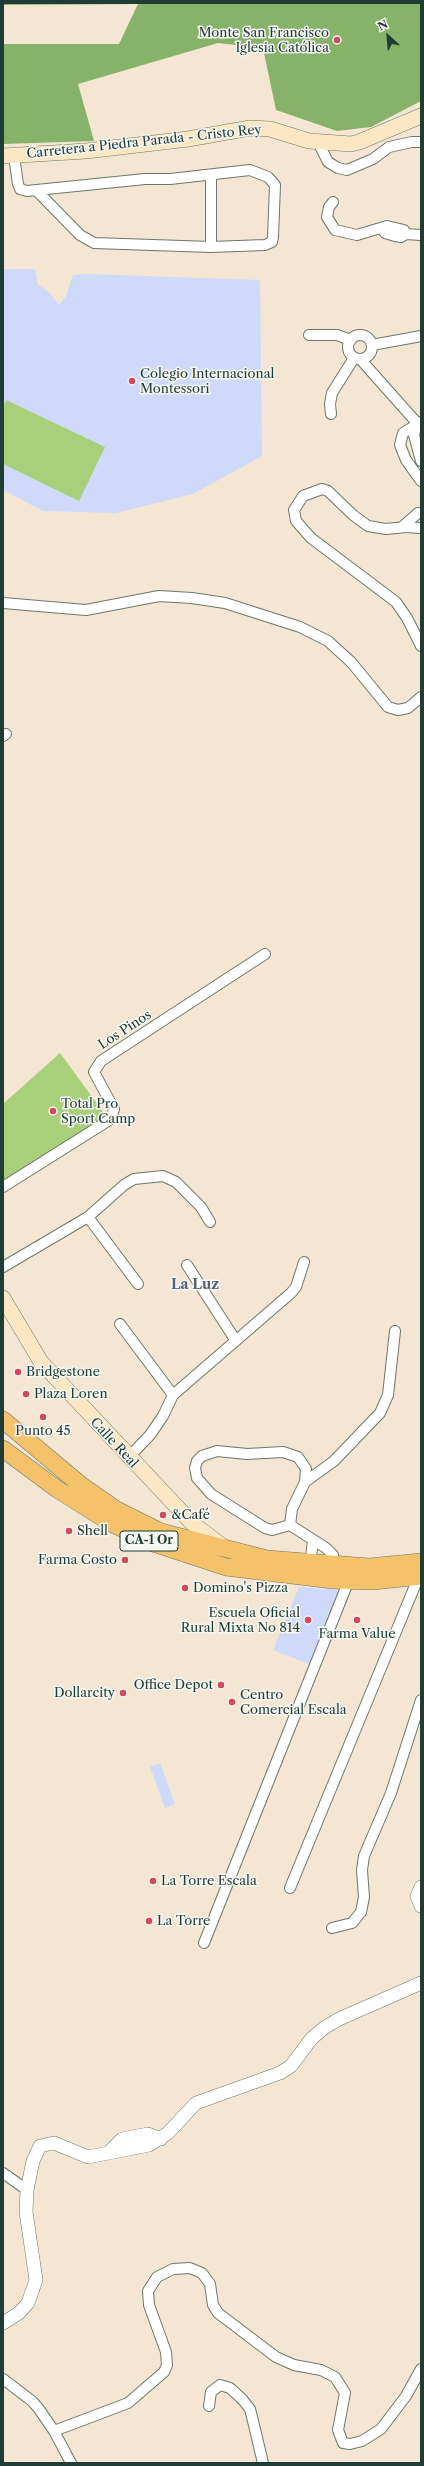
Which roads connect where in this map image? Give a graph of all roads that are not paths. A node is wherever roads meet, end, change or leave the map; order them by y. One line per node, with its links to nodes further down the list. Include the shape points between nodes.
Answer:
1 (421, 116): 2 (main road, Carretera a Piedra Parada - Cristo Rey, via 359,142)
2 (318, 142): 3 (street, via 328,162 347,170 373,159 389,147); 4 (main road, Carretera a Piedra Parada - Cristo Rey, via 270,129 250,128 188,139 86,151)
3 (421, 142)
4 (8, 156): 6 (street, via 20,189)
5 (211, 175): 6 (street, via 107,182); 9 (street); 9 (street, via 250,170 272,179 275,192 273,237 269,244)
6 (37, 191): 9 (street, via 80,235 94,243)
7 (333, 202): 8 (street, via 327,217 335,230 357,236 383,229 384,233 395,236)
8 (421, 235)
9 (211, 247)
10 (309, 335): 12 (street, via 337,335)
11 (421, 336): 13 (street)
12 (351, 340): 13 (street, via 361,335 368,338); 14 (street, via 348,348)
13 (372, 345): 14 (street, via 370,355)
14 (358, 359): 15 (street, via 332,393); 16 (street)
15 (331, 414)
16 (419, 422): 17 (street, via 414,436); 18 (street, via 403,433 400,445 406,460)
17 (421, 461)
18 (421, 482)
19 (419, 509): 20 (street); 21 (street)
20 (421, 527): 21 (street)
21 (401, 528): 23 (street, via 368,526 353,516 328,491 322,489 303,496 294,510 296,521 311,538 396,602)
22 (3, 603): 24 (street, via 86,610 159,596 225,603 300,627 328,641 352,662 388,707 398,710 408,708)
23 (421, 646)
24 (421, 697)
25 (265, 954): 26 (street, Los Pinos, via 101,1061 94,1072 114,1109 111,1119)
26 (3, 1187)
27 (88, 1217): 28 (street, via 134,1179 163,1176 187,1191); 31 (street); 32 (street)
28 (210, 1222)
29 (304, 1262): 36 (street, via 296,1287 291,1293)
30 (186, 1265): 36 (street)
31 (3, 1267)
32 (138, 1284)
33 (3, 1298): 40 (main road, Calle Real, via 41,1362)
34 (120, 1324): 37 (street)
35 (395, 1331): 41 (street, via 388,1395 380,1413 334,1461)
36 (236, 1341): 37 (street)
37 (173, 1395): 40 (street, via 150,1435)
38 (3, 1420): 44 (highway, CA-1 Or, via 49,1460 115,1509 161,1532)
39 (3, 1450): 50 (highway, CA-1 Or, via 86,1509 156,1544 246,1571)
40 (128, 1458): 42 (main road, Calle Real)
41 (305, 1482): 43 (street, via 292,1509); 43 (street, via 306,1469 291,1453 247,1454 218,1451 202,1456 197,1461 197,1478 211,1494 265,1528 272,1530)
42 (192, 1523): 44 (main road); 46 (main road, Calle Real, via 210,1538)
43 (290, 1525): 45 (street)
44 (181, 1537): 46 (highway, CA-1 Or)
45 (313, 1541): 47 (street); 48 (street, via 326,1548 333,1556)
46 (240, 1554): 47 (highway, CA-1 Or)
47 (310, 1564): 48 (highway, CA-1 Or)
48 (335, 1566): 49 (highway, CA-1 Or)
49 (420, 1571): 50 (highway, CA-1 Or, via 373,1581); 53 (street)
50 (349, 1580): 56 (street)
51 (421, 1700): 55 (street, via 391,1793 364,1856 364,1897 361,1912 352,1923)
52 (421, 1887): 54 (street, via 417,1896)
53 (290, 1888)
54 (421, 1906)
55 (332, 1928)
56 (204, 1943)
57 (421, 1983): 59 (street, via 324,2028 312,2038 290,2066 280,2073 196,2103 161,2139 136,2148 103,2154 80,2155 50,2143 40,2146 33,2161)
58 (3, 2173): 59 (street)
59 (27, 2190): 60 (street, via 26,2212 36,2280 28,2303 19,2313)
60 (3, 2323)
61 (421, 2369): 64 (street, via 406,2396 381,2429 362,2441 343,2443 338,2430 345,2400 343,2387 329,2373 285,2362 218,2313 213,2305 210,2284 202,2273 190,2268 173,2269 157,2277 148,2291 147,2298 166,2352 167,2365 164,2372 128,2403)
62 (3, 2379): 64 (street, via 32,2401)
63 (209, 2406): 66 (street, via 211,2392 220,2385 230,2388 242,2399 250,2409)
64 (54, 2431): 65 (street)
65 (71, 2463)
66 (263, 2463)

